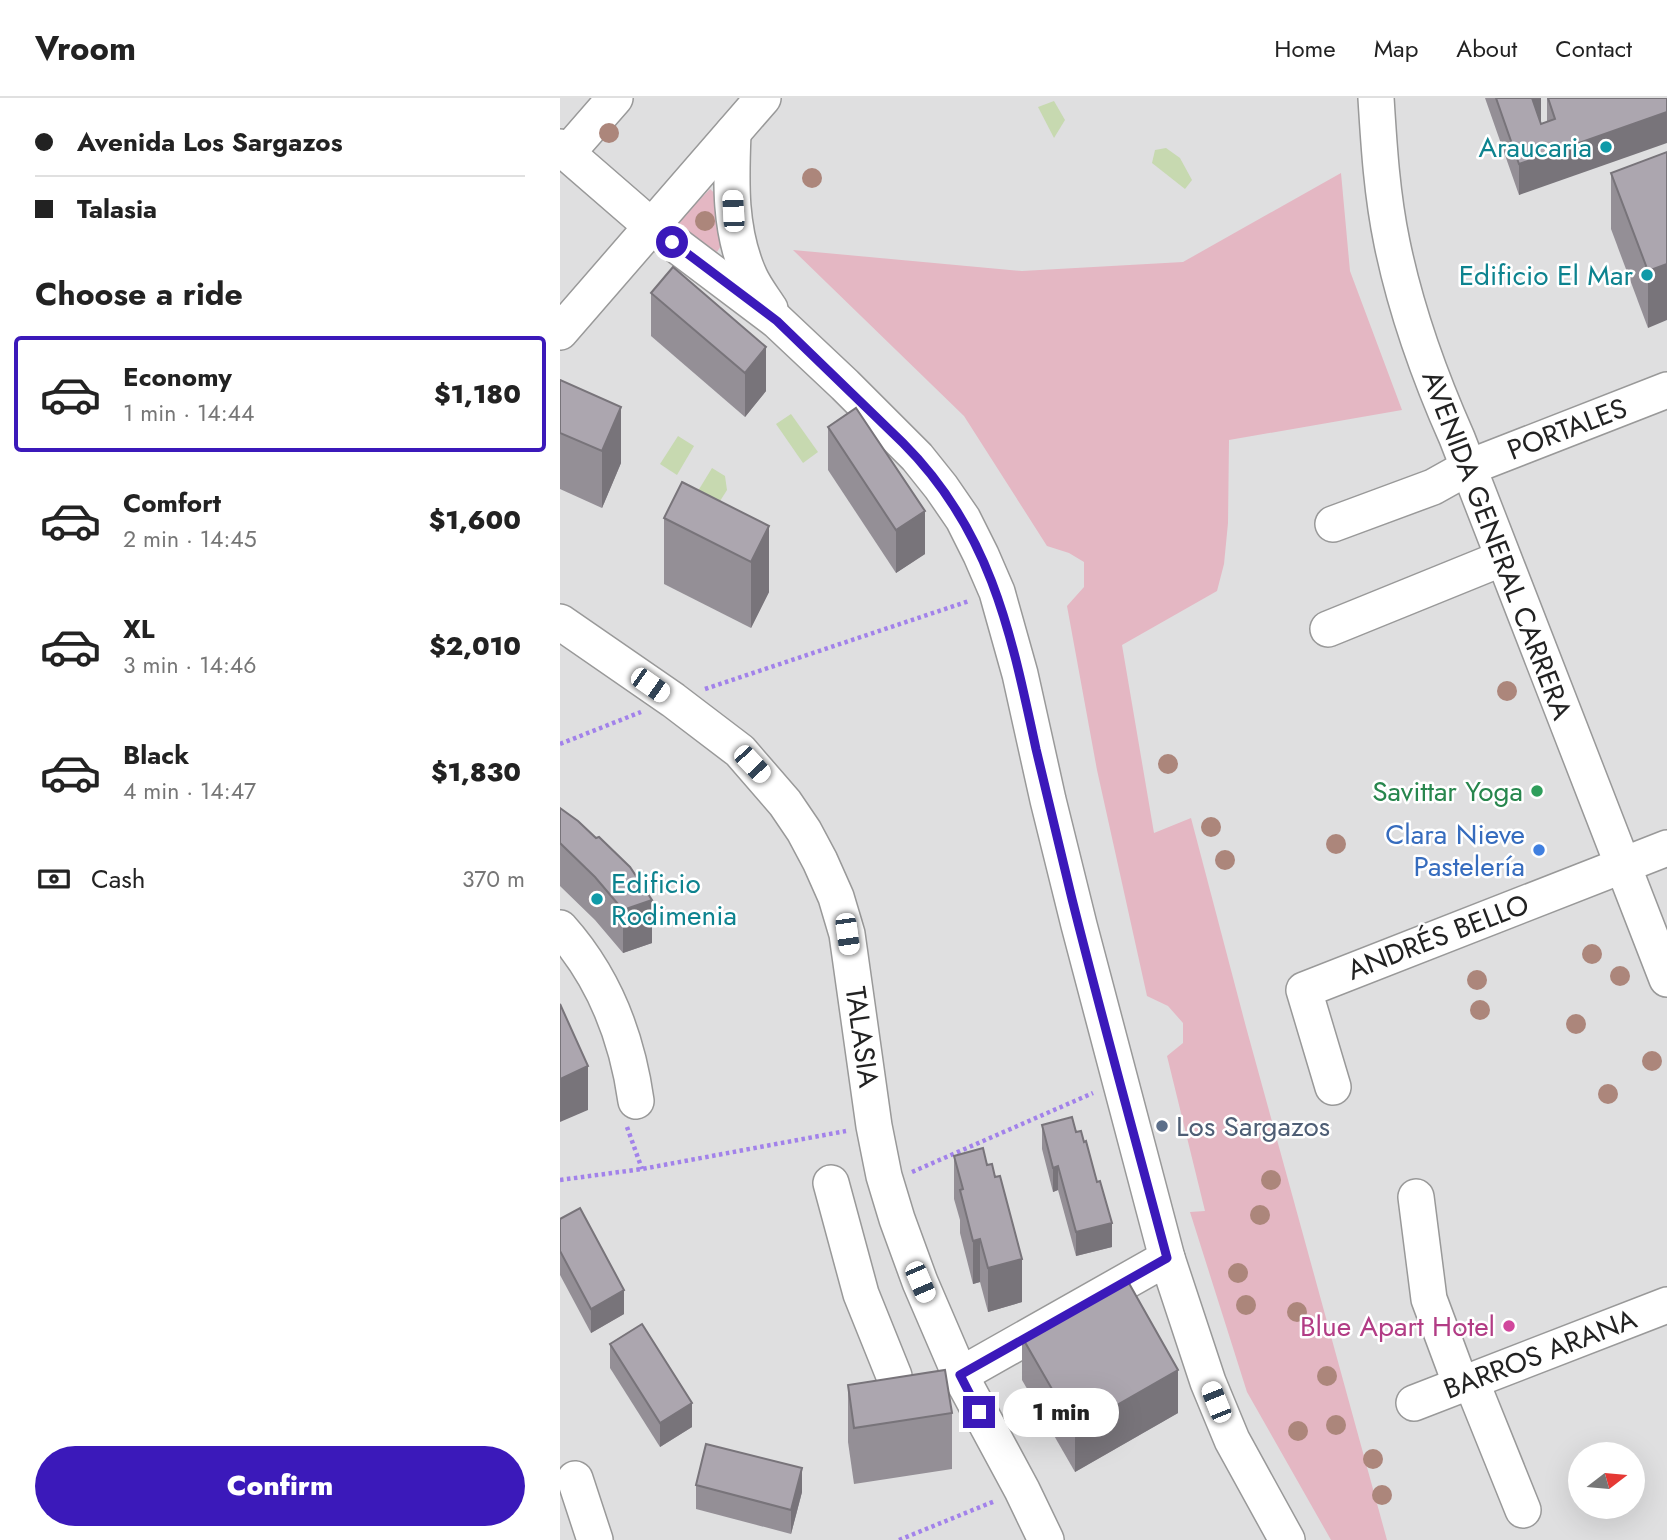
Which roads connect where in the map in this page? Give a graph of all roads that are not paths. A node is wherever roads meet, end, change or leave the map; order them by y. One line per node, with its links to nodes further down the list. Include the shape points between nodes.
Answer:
1 (615, 98): 5 (street)
2 (763, 98): 4 (street)
3 (1376, 98): 10 (street, AVENIDA GENERAL CARRERA, via 1383,190 1404,292 1418,342)
4 (733, 133): 6 (street); 7 (street, via 733,211 739,248 750,278)
5 (563, 150): 6 (street)
6 (651, 226): 7 (street); 8 (street)
7 (777, 321): 23 (street, via 942,487 963,519 997,592)
8 (560, 332)
9 (1667, 390): 10 (street, PORTALES)
10 (1467, 467): 11 (street, PORTALES, via 1433,487); 12 (street, AVENIDA GENERAL CARRERA)
11 (1333, 524)
12 (1503, 558): 14 (street); 16 (street, AVENIDA GENERAL CARRERA)
13 (560, 622): 25 (street, TALASIA, via 740,751 797,822 820,861 847,934 884,1176 920,1282)
14 (1328, 629)
15 (1667, 848): 16 (street, ANDRÉS BELLO)
16 (1623, 866): 18 (street, AVENIDA GENERAL CARRERA); 19 (street, ANDRÉS BELLO, via 1304,990)
17 (560, 928): 20 (street, via 612,1008)
18 (1667, 979)
19 (1333, 1087)
20 (636, 1101)
21 (831, 1183): 26 (street, via 861,1294)
22 (1416, 1197): 27 (street, via 1429,1298)
23 (1167, 1258): 25 (street); 33 (street, via 1232,1440)
24 (1667, 1305): 27 (street, BARROS ARANA)
25 (960, 1375): 32 (street, TALASIA)
26 (894, 1376)
27 (1466, 1383): 28 (street, BARROS ARANA); 30 (street)
28 (1414, 1404)
29 (575, 1479): 31 (street)
30 (1523, 1510)
31 (595, 1540)
32 (1046, 1540)
33 (1287, 1540)

